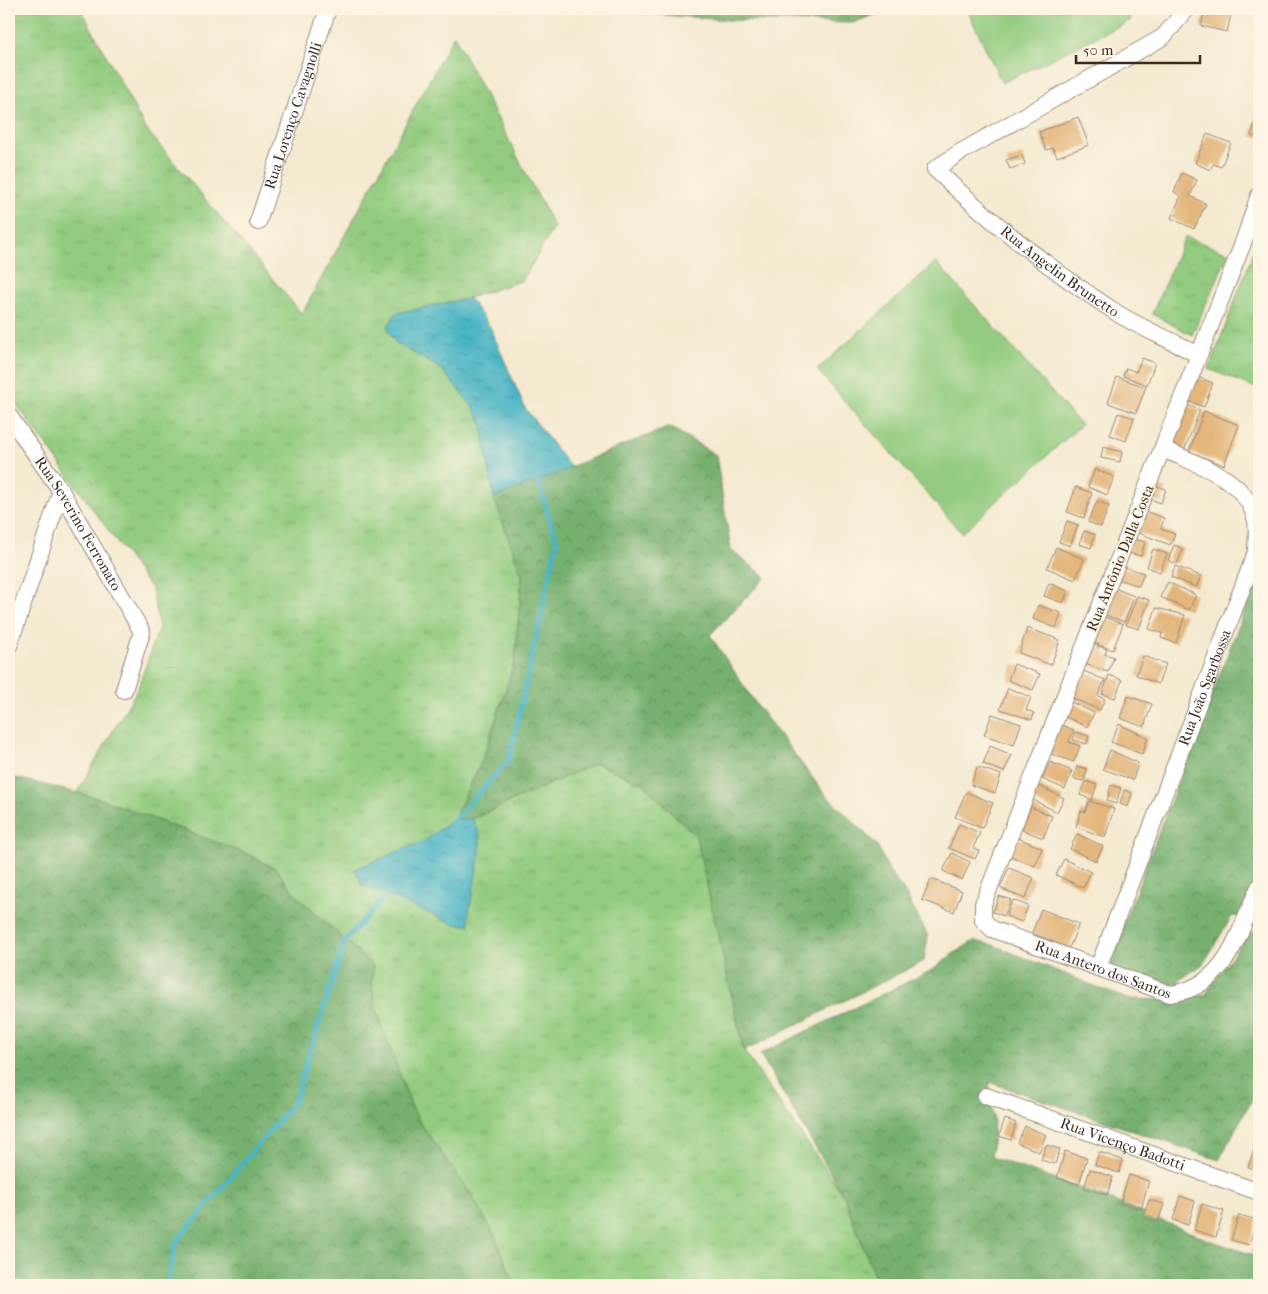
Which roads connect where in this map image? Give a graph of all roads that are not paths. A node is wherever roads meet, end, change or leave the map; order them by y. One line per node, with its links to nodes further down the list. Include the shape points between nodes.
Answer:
1 (328, 9): 4 (street, Rua Lorenço Cavagnolli)
2 (1187, 9): 5 (street, Rua Angelin Brunetto, via 1163,38 935,169 1042,260 1119,314)
3 (1259, 196): 5 (street, Rua Antônio Dalla Costa)
4 (258, 222)
5 (1198, 355): 7 (street, Rua Antônio Dalla Costa)
6 (9, 416): 8 (street, Rua Severino Ferronato)
7 (1163, 449): 12 (street, Rua Antônio Dalla Costa, via 983,904); 13 (street, Rua João Sgarbossa, via 1236,485 1250,503 1257,522 1256,552)
8 (61, 491): 9 (street); 10 (street, Rua Severino Ferronato, via 142,632)
9 (9, 646)
10 (124, 690)
11 (1259, 888): 13 (street, Rua Antero dos Santos, via 1216,973 1188,992 1170,994)
12 (983, 920): 13 (street, Rua Antero dos Santos, via 992,929)
13 (1098, 968)
14 (986, 1096): 15 (street, Rua Vicenço Badotti)
15 (1259, 1192)

